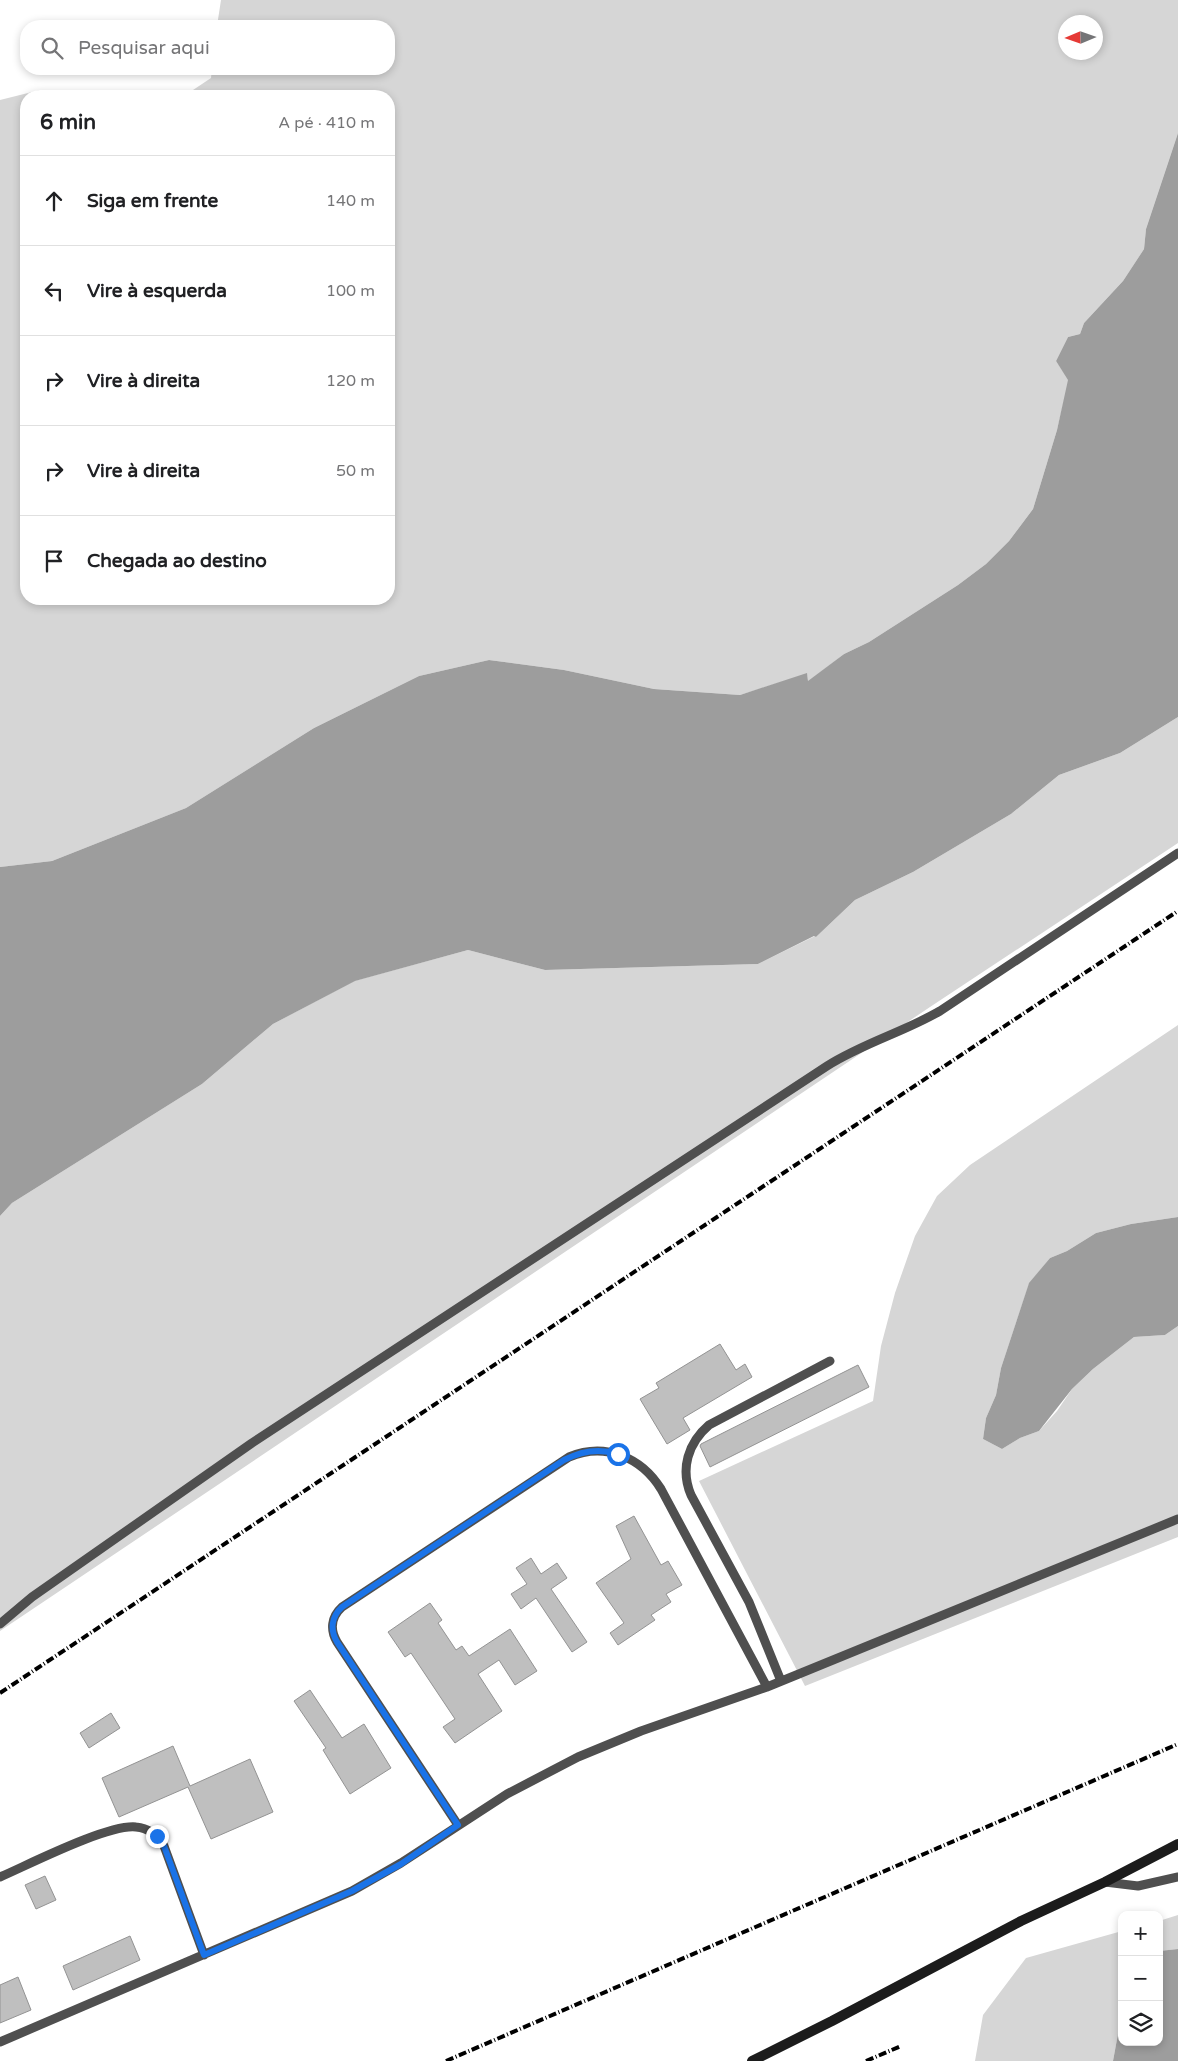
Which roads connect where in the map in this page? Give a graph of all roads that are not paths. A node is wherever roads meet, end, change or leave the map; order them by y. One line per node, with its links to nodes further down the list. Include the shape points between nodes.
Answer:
1 (1178, 853): 4 (lane, via 940,1011 852,1051 810,1077 246,1447 32,1597)
2 (830, 1361): 5 (lane, via 709,1425 692,1445 686,1463 691,1495 746,1596)
3 (1178, 1519): 5 (lane)
4 (0, 1624)
5 (781, 1681): 6 (lane)
6 (767, 1687): 7 (lane, via 641,1731 578,1757 507,1794); 7 (lane, via 651,1475 634,1460 613,1452 590,1451 569,1457 342,1607 334,1618 333,1632 337,1642)
7 (458, 1825): 12 (lane, via 401,1864 352,1891)
8 (1178, 1844): 11 (street)
9 (0, 1877): 12 (lane, via 100,1834 129,1827 152,1832 164,1846)
10 (1178, 1877): 11 (lane, via 1138,1886)
11 (1105, 1882): 14 (street, via 1021,1921)
12 (204, 1955): 13 (lane)
13 (0, 2042)
14 (752, 2061)

